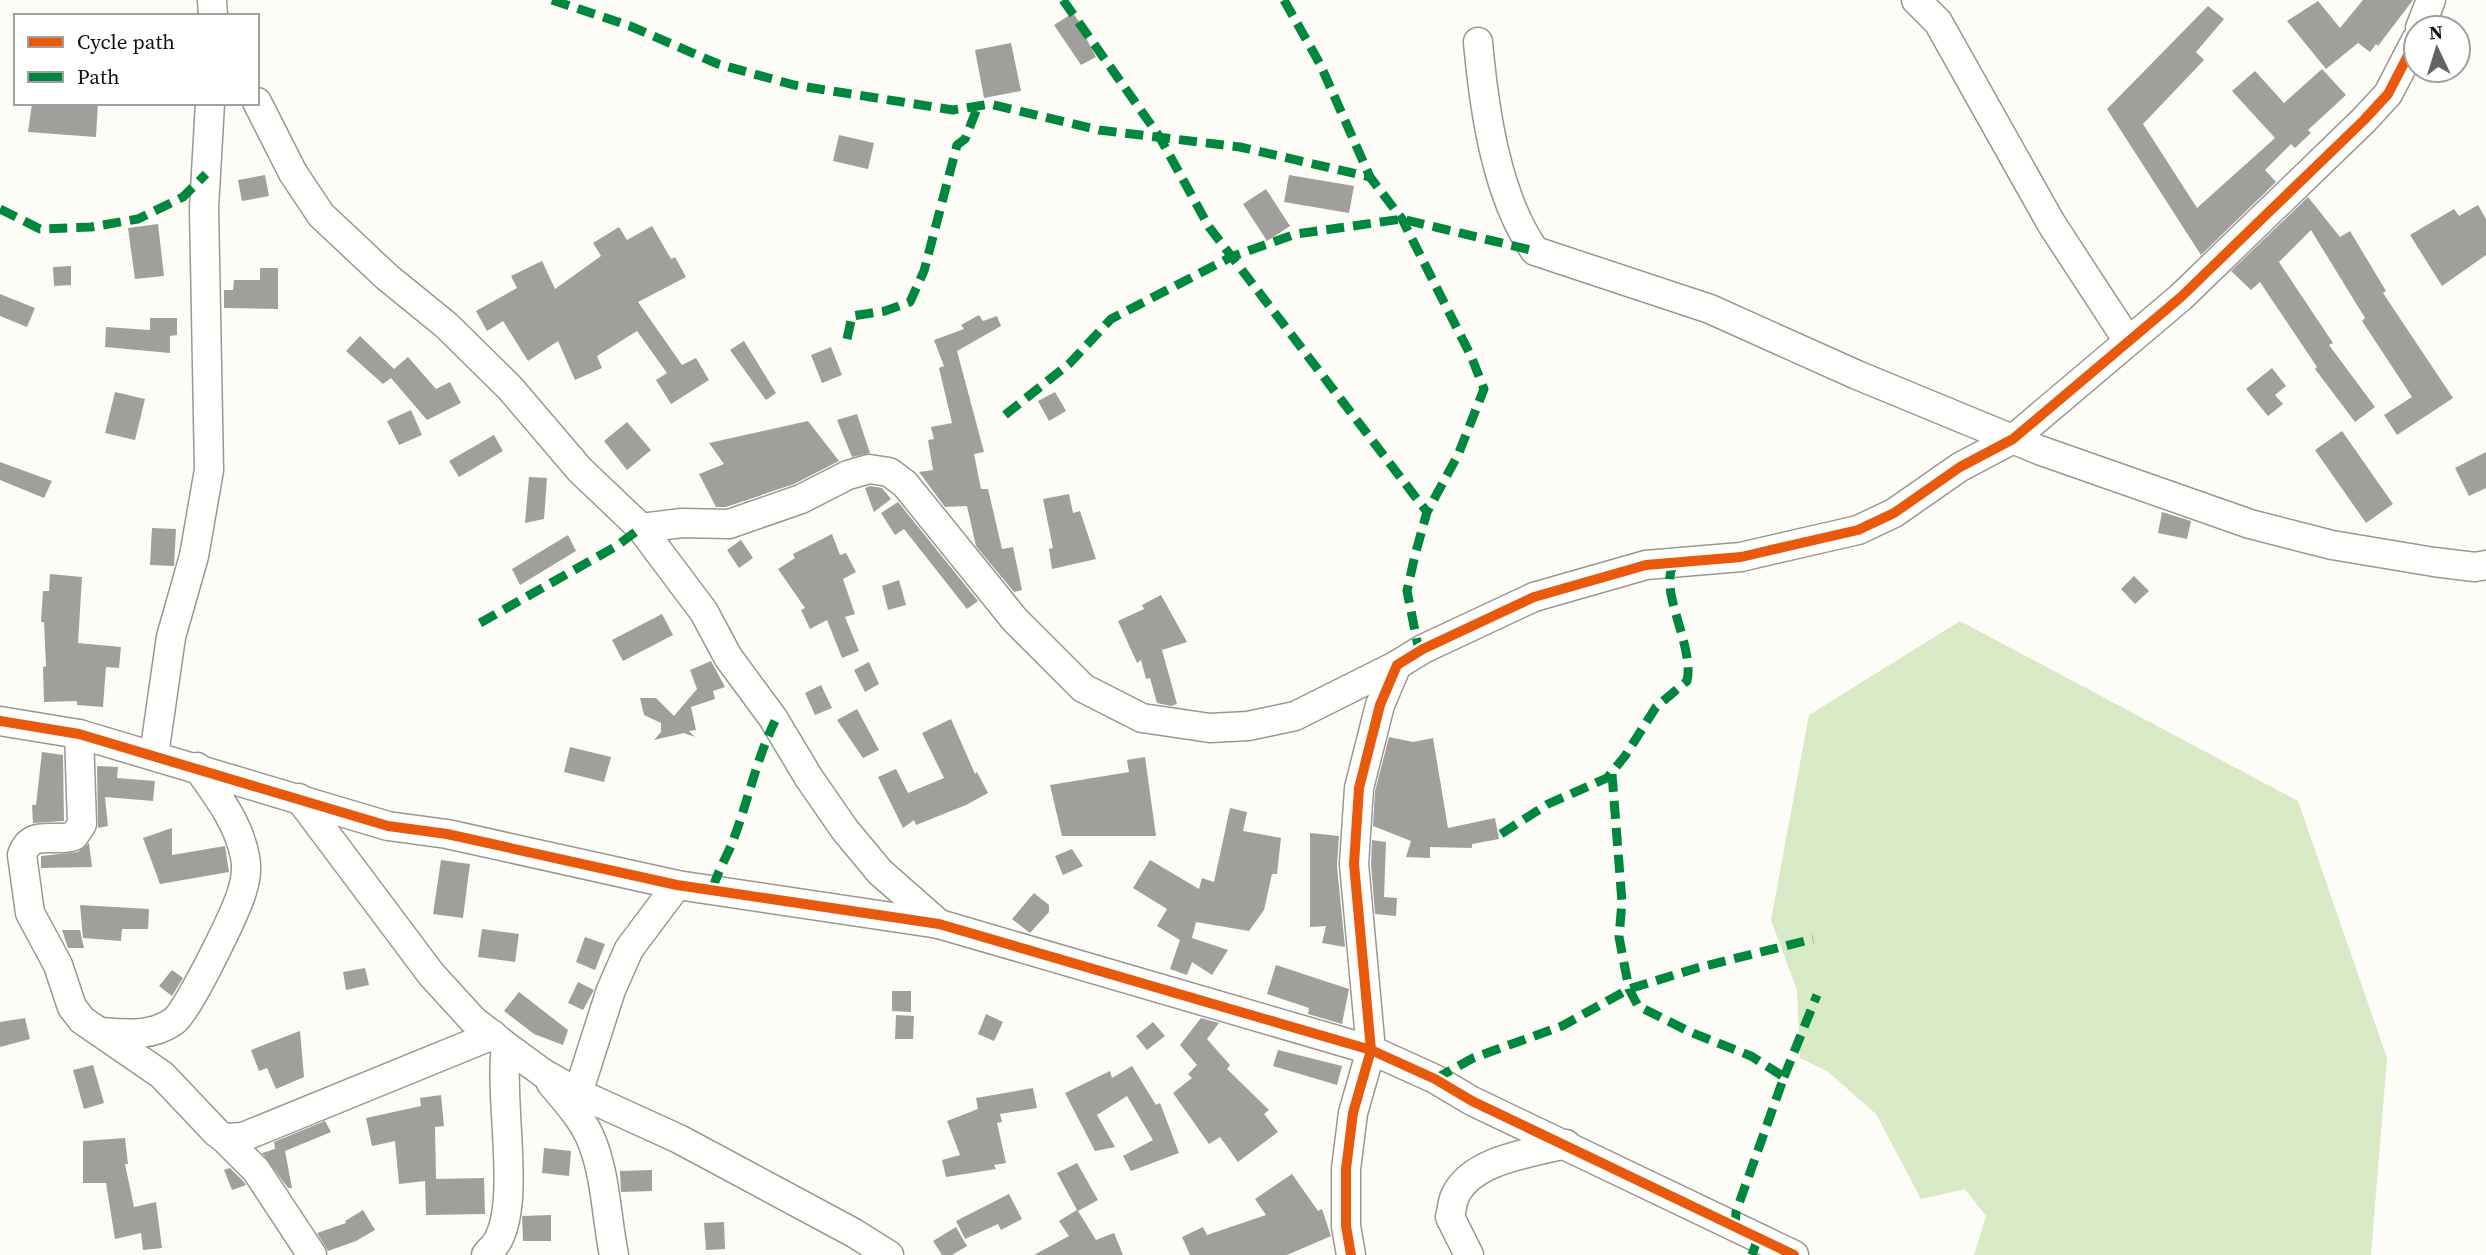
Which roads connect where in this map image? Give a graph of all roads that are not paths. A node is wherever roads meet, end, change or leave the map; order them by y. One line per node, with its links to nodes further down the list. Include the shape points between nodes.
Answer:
1 (1916, 0): 6 (street, via 1938,22 2051,223)
2 (1478, 42): 7 (street, via 1484,114 1519,228 1535,251 1710,309)
3 (2402, 67): 6 (street, via 2388,94 2364,120 2181,297)
4 (210, 105): 13 (street, via 204,208 209,470 194,556 171,637)
5 (259, 105): 8 (street, via 293,173 321,215 456,334 510,388 580,470)
6 (2128, 341): 7 (street)
7 (2013, 439): 9 (street, via 2250,524 2332,545 2434,562); 10 (street, via 1960,467 1894,513 1858,530 1741,557 1646,565 1534,597)
8 (641, 528): 10 (street, via 729,524 801,499 848,475 869,469 889,472 905,484 1016,621 1076,681 1142,718 1210,728 1295,716); 17 (street, via 705,612 728,656 845,830 880,872)
9 (2486, 565)
10 (1397, 665): 20 (street, via 1380,705 1359,788 1354,864)
11 (0, 721): 12 (street)
12 (79, 734): 13 (street); 18 (street, via 79,832 67,838 30,840 22,855 30,913 58,965 72,1007)
13 (154, 755): 14 (street)
14 (197, 767): 15 (street); 18 (street, via 228,811 245,855 243,890 210,963 176,1020 137,1034)
15 (299, 798): 16 (street, via 388,826 460,837); 19 (street, via 430,974)
16 (677, 885): 17 (street); 22 (street, via 629,949)
17 (939, 924): 20 (street)
18 (99, 1032): 23 (street, via 162,1075)
19 (499, 1041): 21 (street); 23 (street, via 243,1136); 26 (street, via 509,1194 499,1238)
20 (1371, 1050): 24 (street); 29 (street, via 1353,1113 1346,1169)
21 (543, 1073): 22 (street); 27 (street, via 590,1136)
22 (578, 1093): 28 (street, via 679,1139)
23 (224, 1138): 25 (street, via 256,1170)
24 (1566, 1144): 30 (street, via 1501,1161 1475,1175 1456,1195 1450,1217); 31 (street)
25 (312, 1255)
26 (486, 1255)
27 (614, 1255)
28 (890, 1255)
29 (1351, 1255)
30 (1469, 1255)
31 (1794, 1255)

